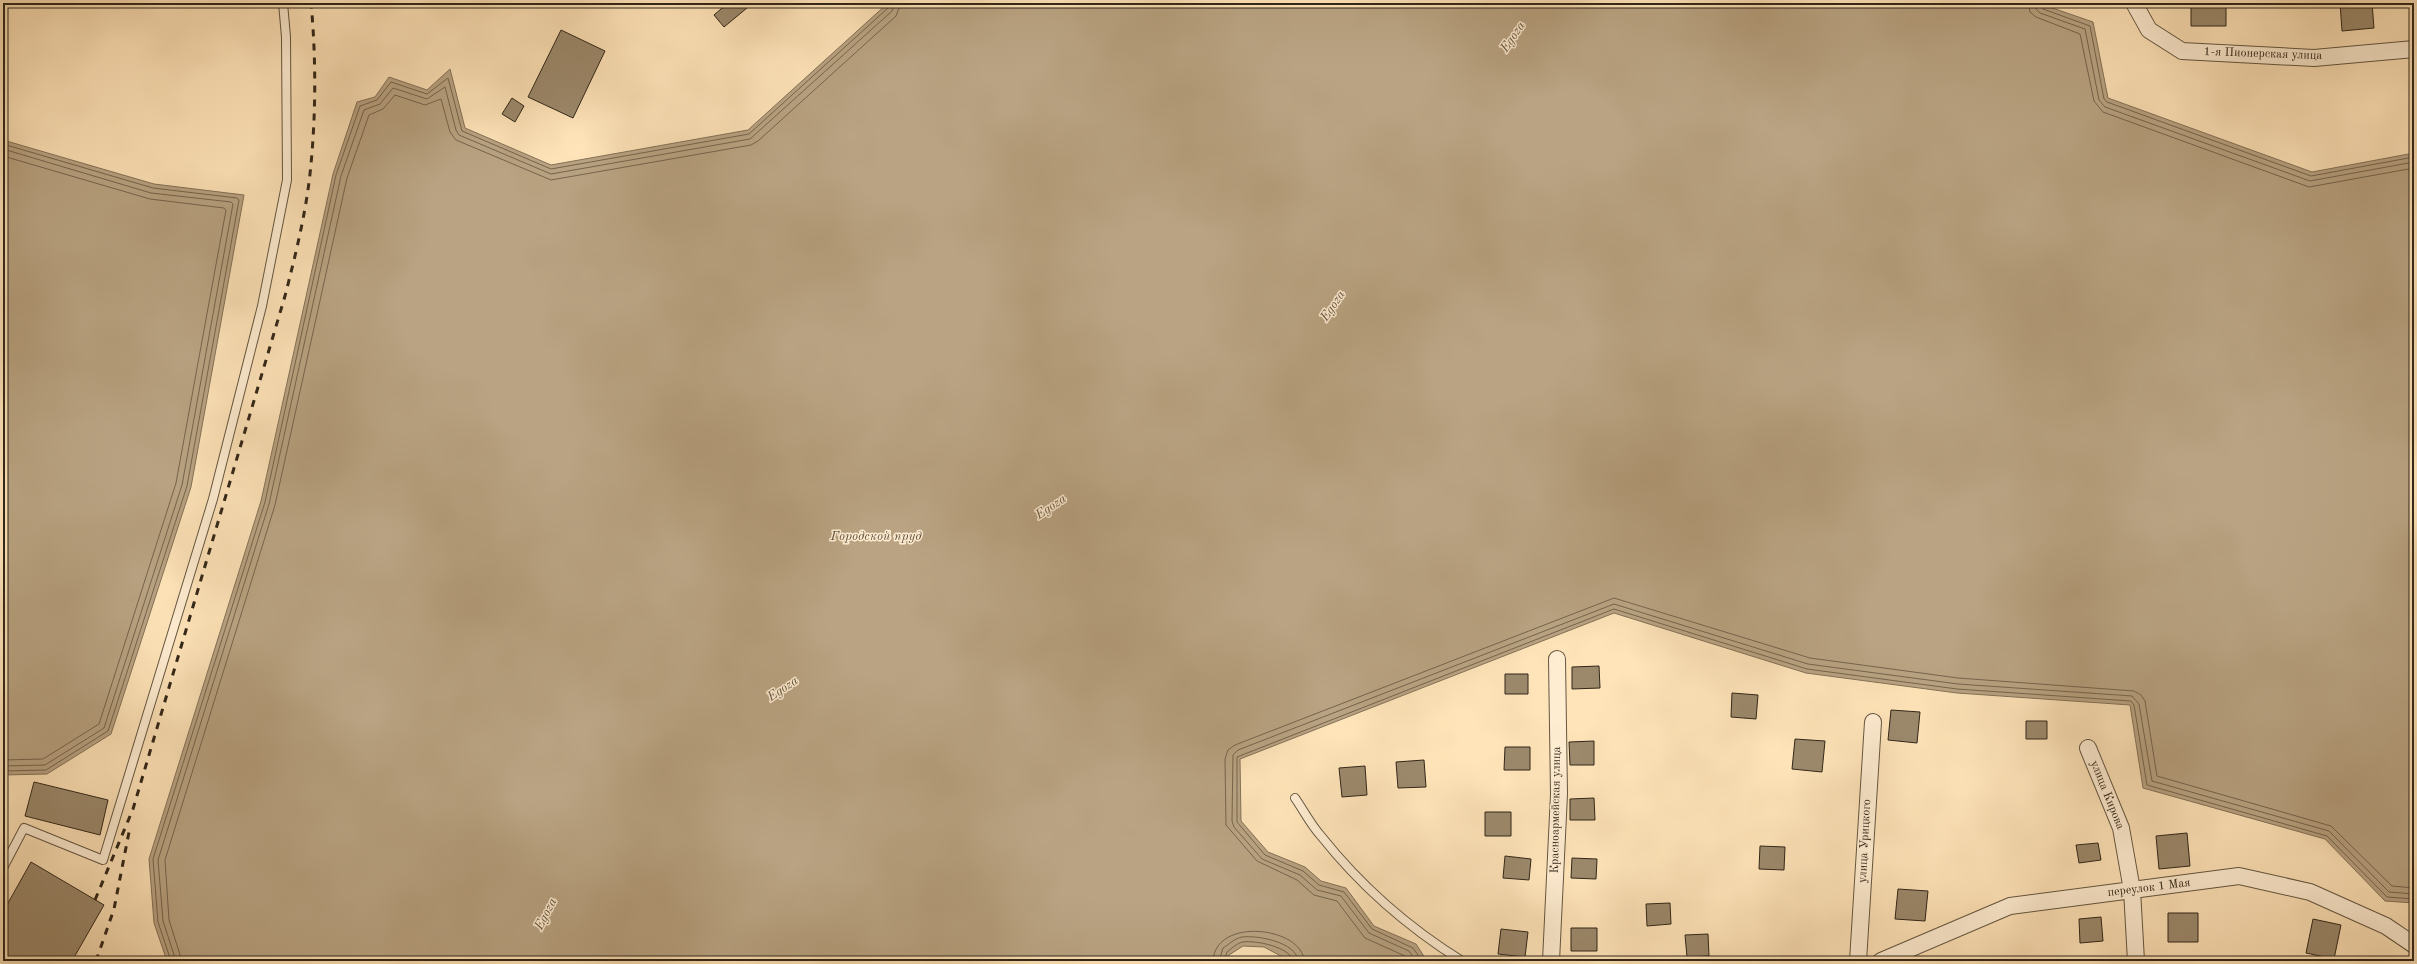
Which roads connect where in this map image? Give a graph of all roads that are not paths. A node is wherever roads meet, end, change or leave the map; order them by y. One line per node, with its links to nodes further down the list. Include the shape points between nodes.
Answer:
1 (283, 3): 8 (lane, via 286,36 287,180 262,306 213,500 103,860 24,828)
2 (2134, 3): 3 (street, 1-я Пионерская улица, via 2149,30 2182,51 2314,58)
3 (2414, 48)
4 (1557, 659): 12 (street, Красноармейская улица, via 1559,794)
5 (1873, 722): 13 (street, улица Урицкого)
6 (2088, 748): 9 (street, улица Кирова, via 2121,828)
7 (1296, 798): 11 (lane, via 1320,836 1394,912)
8 (3, 868)
9 (2132, 890): 10 (street, переулок 1 Мая, via 2239,876 2310,892 2386,926); 14 (street, переулок 1 Мая, via 2010,906); 15 (street, улица Кирова)
10 (2414, 945)
11 (1462, 961)
12 (1551, 961)
13 (1858, 961)
14 (1881, 961)
15 (2136, 961)

